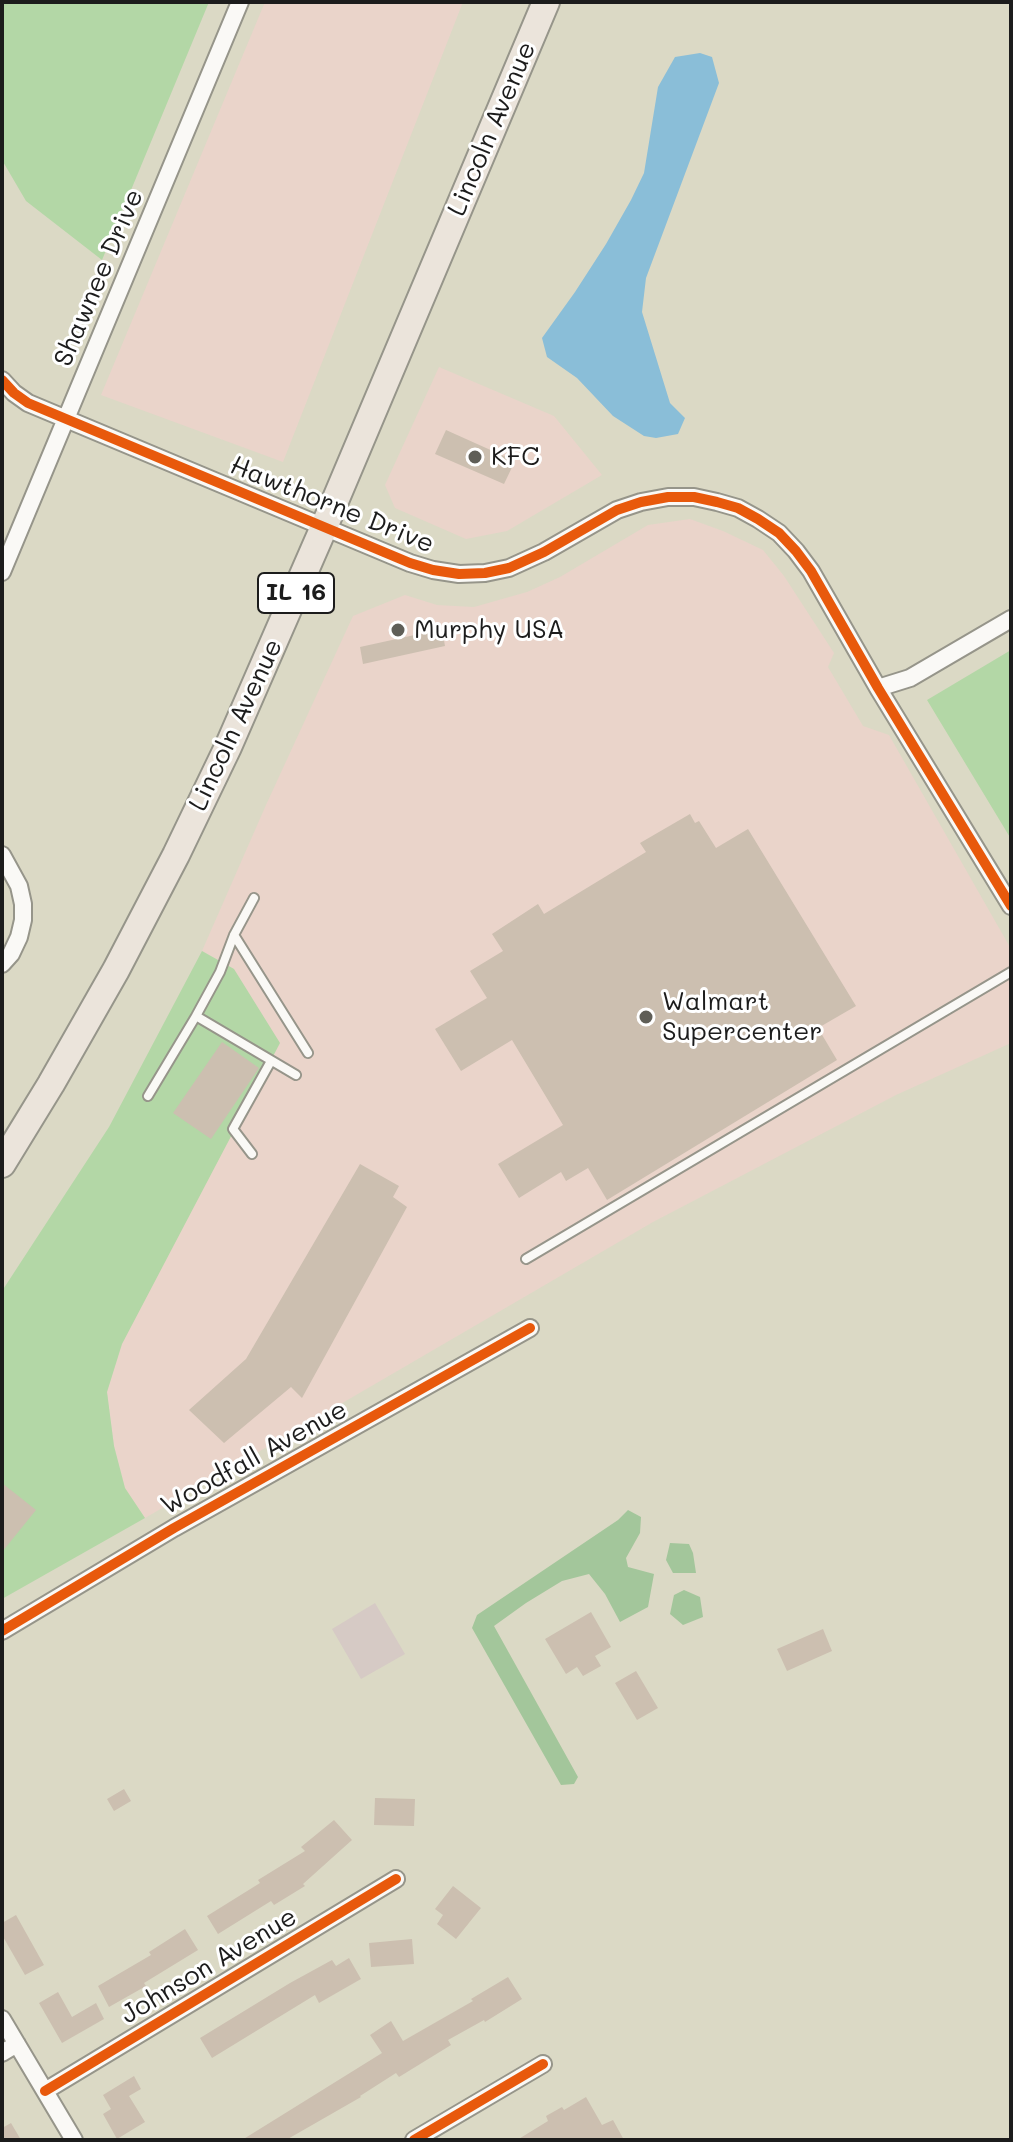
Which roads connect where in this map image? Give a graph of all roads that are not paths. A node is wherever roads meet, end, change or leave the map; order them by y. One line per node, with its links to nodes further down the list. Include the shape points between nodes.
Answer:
1 (240, 2): 4 (street, Shawnee Drive)
2 (546, 2): 5 (main road, Lincoln Avenue / IL 16)
3 (2, 380): 4 (street, Hawthorne Drive, via 28,403)
4 (67, 418): 5 (street, Hawthorne Drive); 6 (street, Shawnee Drive)
5 (324, 527): 8 (street, Hawthorne Drive, via 433,570 485,573 531,559 601,518 641,502 668,497 717,502 758,519 796,551); 21 (main road, Lincoln Avenue / IL 16, via 176,855 116,970)
6 (2, 572)
7 (1011, 619): 8 (street, via 910,678)
8 (878, 688): 11 (street, Hawthorne Drive)
9 (2, 855): 13 (street, via 19,886 23,920)
10 (254, 898): 12 (lane)
11 (1011, 906)
12 (234, 935): 15 (lane); 16 (lane)
13 (2, 964)
14 (1011, 972): 22 (lane)
15 (196, 1016): 17 (lane); 19 (lane)
16 (308, 1053)
17 (271, 1061): 18 (lane); 20 (lane, via 233,1129)
18 (296, 1075)
19 (148, 1096)
20 (252, 1154)
21 (2, 1164)
22 (526, 1259)
23 (530, 1328): 24 (street, Woodfall Avenue)
24 (2, 1631)
25 (396, 1879): 30 (street, Johnson Avenue)
26 (2, 2019): 27 (street)
27 (17, 2044): 28 (street); 30 (street)
28 (2, 2053)
29 (543, 2064): 32 (street)
30 (45, 2091): 31 (street)
31 (74, 2140)
32 (414, 2140)

